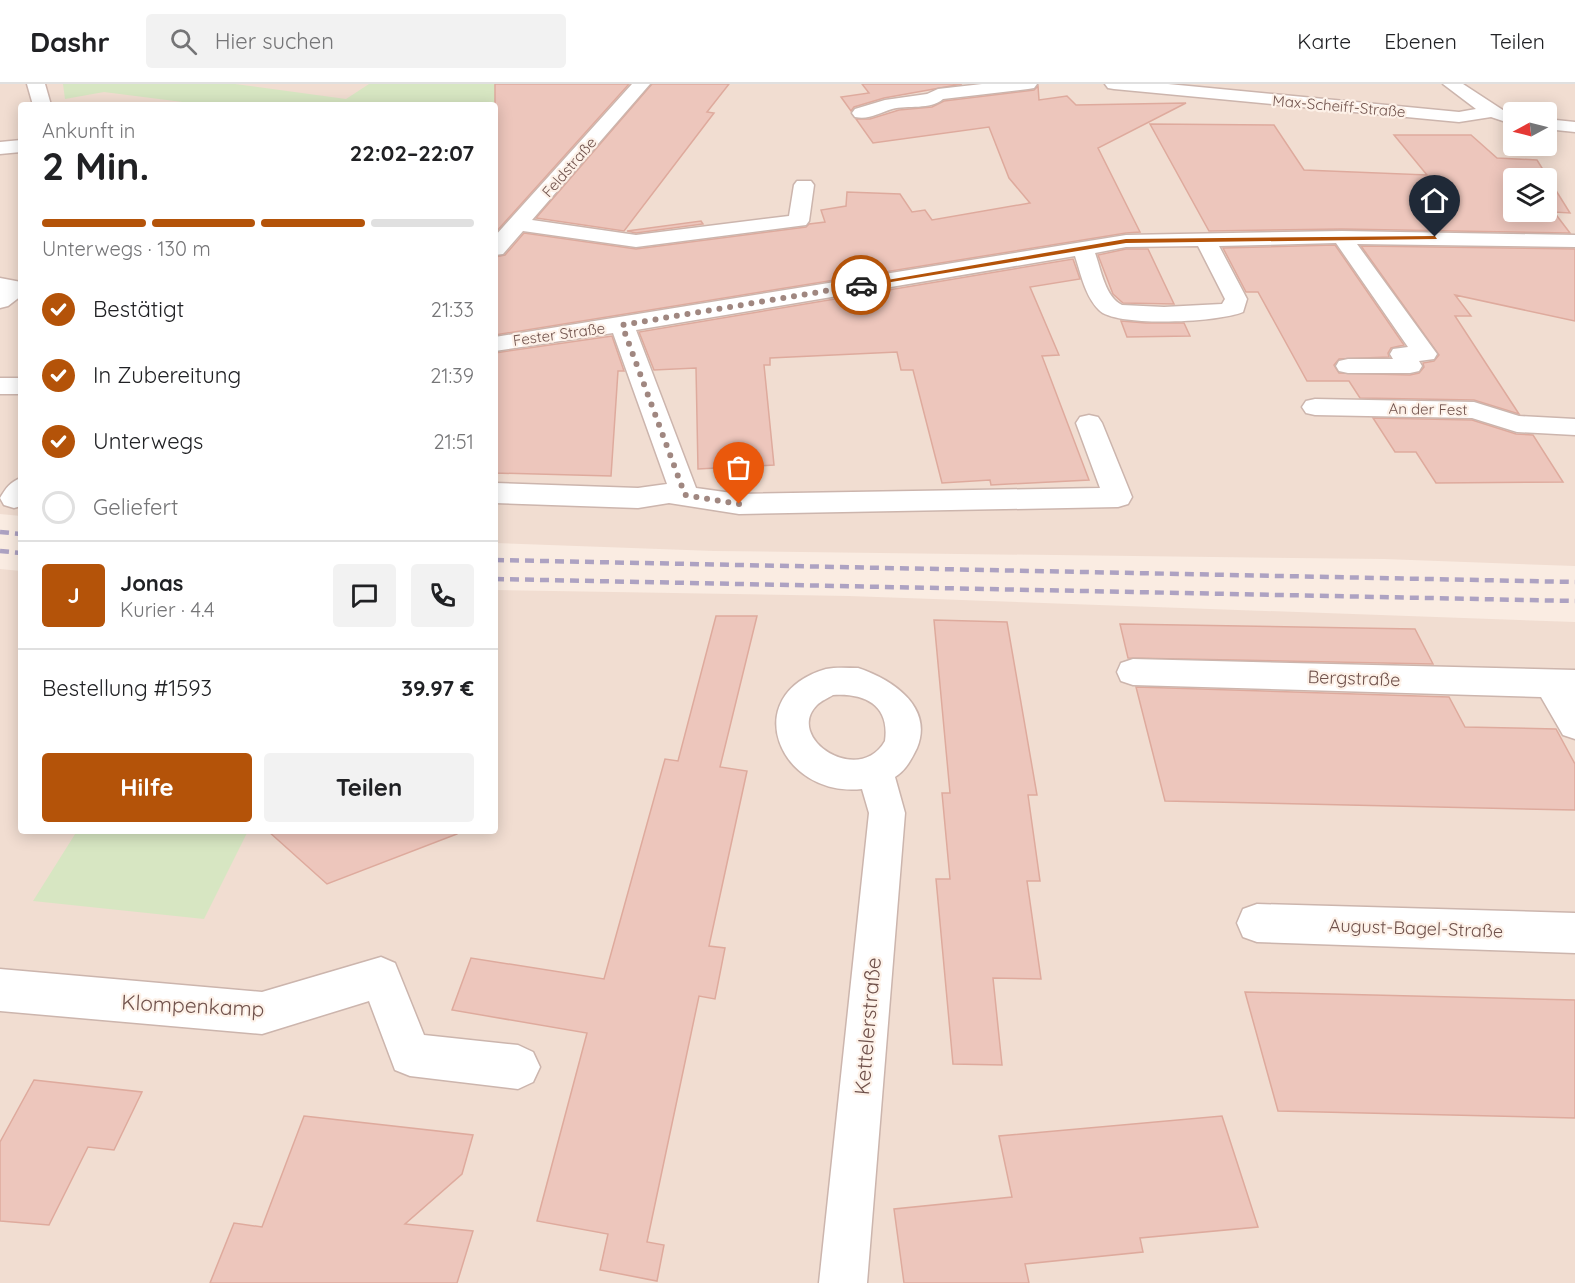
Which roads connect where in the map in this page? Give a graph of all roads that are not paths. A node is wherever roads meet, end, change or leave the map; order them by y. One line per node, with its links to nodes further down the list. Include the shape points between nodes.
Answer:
1 (36, 84): 7 (street)
2 (641, 84): 16 (street, Feldstraße)
3 (1028, 84): 6 (street, via 938,94)
4 (1114, 84): 8 (street, Max-Scheiff-Straße, via 1459,117)
5 (1452, 84): 8 (street)
6 (928, 91): 9 (street)
7 (41, 102)
8 (1492, 112): 10 (street)
9 (861, 113)
10 (1503, 116)
11 (1557, 125): 12 (street)
12 (1575, 127)
13 (18, 146): 14 (street)
14 (0, 148)
15 (804, 185): 16 (street, via 799,221 636,241)
16 (504, 235)
17 (1342, 237): 18 (street, Fester Straße); 19 (street, Fester Straße); 25 (street, via 1425,354 1402,354 1410,366)
18 (1205, 239): 20 (street, Fester Straße, via 1126,241); 20 (street, via 1236,298 1235,307 1226,311 1115,312 1102,296)
19 (1575, 241)
20 (1083, 248): 23 (street, Fester Straße)
21 (0, 285): 22 (street, via 18,288)
22 (0, 301)
23 (622, 325): 24 (street, Fester Straße); 32 (street, Fester Straße)
24 (498, 344)
25 (1348, 366)
26 (0, 386): 27 (street)
27 (18, 386)
28 (1315, 407): 30 (street, An der Fest, via 1474,410 1518,424)
29 (1089, 423): 32 (street, via 1118,497 739,504)
30 (1575, 427)
31 (498, 493): 32 (street, via 638,498 669,493)
32 (685, 495)
33 (1133, 672): 34 (street, Bergstraße)
34 (1563, 684): 35 (street)
35 (1575, 725)
36 (874, 771): 41 (street, Kettelerstraße, via 887,813)
37 (1257, 923): 38 (street, August-Bagel-Straße)
38 (1575, 933)
39 (0, 990): 40 (street, Klompenkamp, via 262,1013 381,977 410,1055)
40 (518, 1066)
41 (843, 1283)

